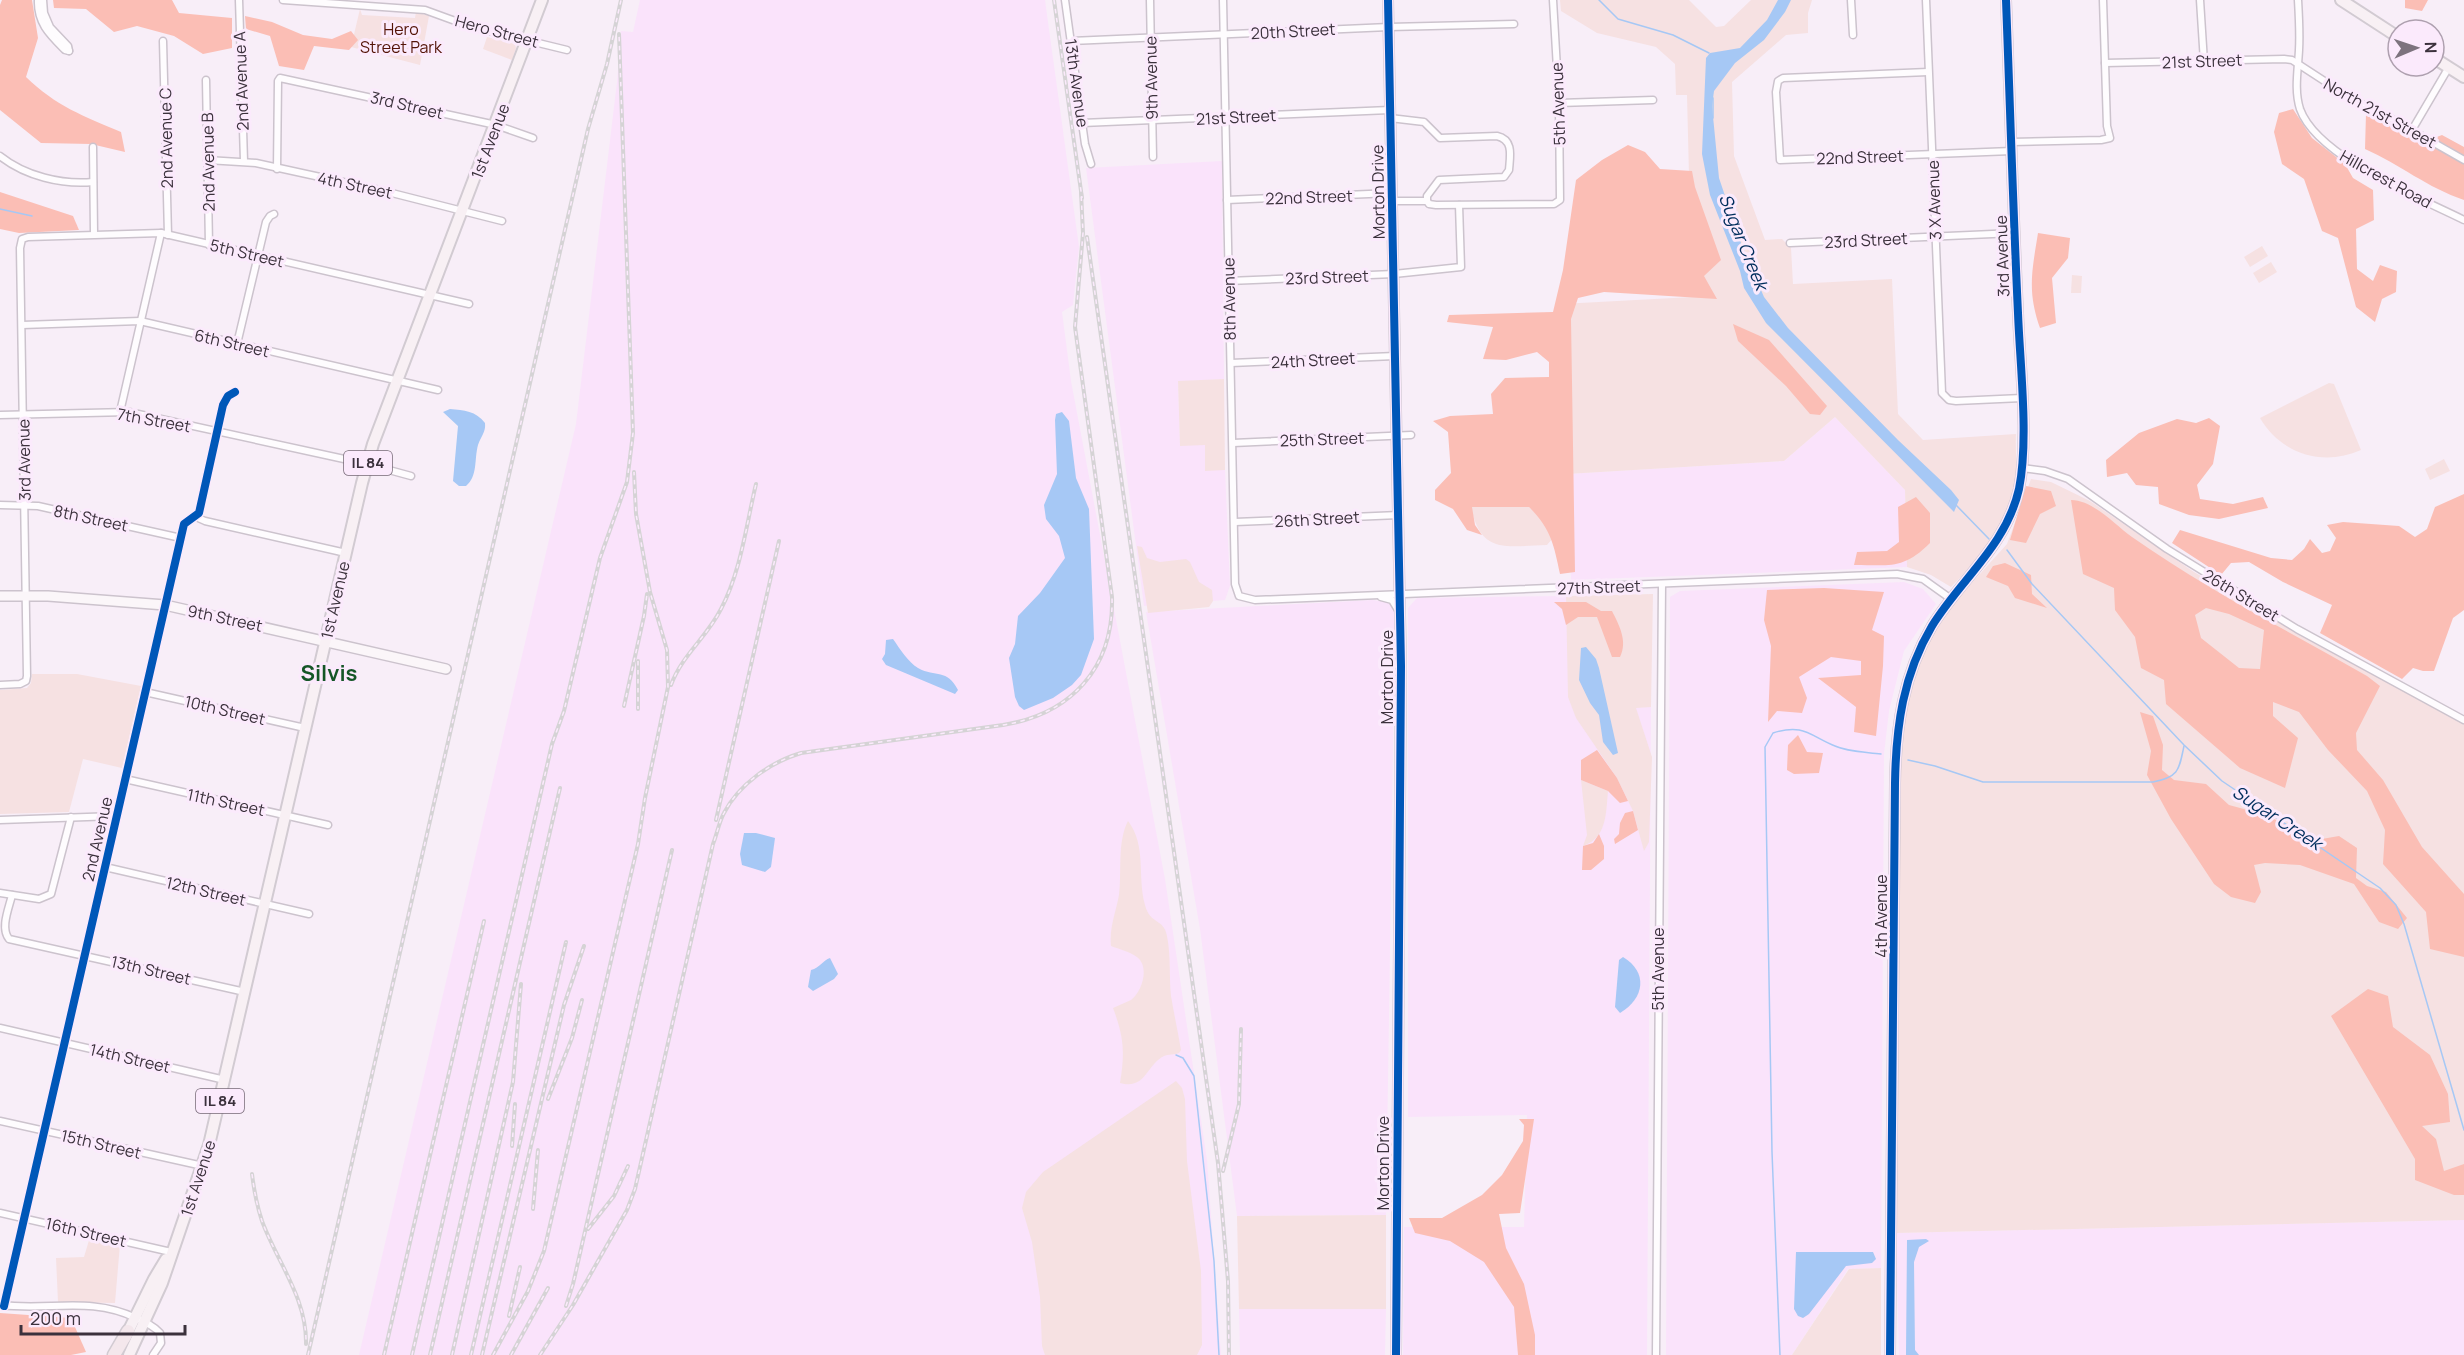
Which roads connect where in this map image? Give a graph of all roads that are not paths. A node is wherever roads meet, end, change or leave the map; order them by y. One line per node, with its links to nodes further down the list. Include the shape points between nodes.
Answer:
1 (38, 0): 2 (street, via 44,27 69,51 48,23)
2 (43, 0)
3 (239, 0): 52 (street, 2nd Avenue A)
4 (283, 0): 24 (street, Hero Street, via 414,8)
5 (542, 0): 24 (main road, 1st Avenue / IL 84)
6 (1065, 0): 26 (street, 13th Avenue)
7 (1150, 0): 23 (street, 9th Avenue)
8 (1223, 0): 21 (street, 8th Avenue)
9 (1388, 0): 19 (street, Morton Drive)
10 (1553, 0): 37 (street, 5th Avenue)
11 (1851, 0): 22 (street)
12 (1926, 0): 33 (street, 3 X Avenue)
13 (2006, 0): 46 (street, 3rd Avenue)
14 (2103, 0): 29 (street)
15 (2200, 0): 28 (street)
16 (2298, 0): 30 (street)
17 (2341, 0): 20 (main road)
18 (1514, 24): 19 (street, 20th Street)
19 (1389, 27): 21 (street, 20th Street); 38 (street, Morton Drive)
20 (2386, 29)
21 (1224, 34): 23 (street, 20th Street); 39 (street, 8th Avenue)
22 (1853, 35)
23 (1150, 38): 26 (street, 20th Street); 40 (street, 9th Avenue)
24 (528, 40): 27 (street, Hero Street); 42 (main road, 1st Avenue / IL 84)
25 (163, 41): 67 (street, 2nd Avenue C)
26 (1071, 41): 41 (street, 13th Avenue)
27 (567, 50)
28 (2204, 62): 29 (street, 21st Street); 30 (street, 21st Street, via 2284,59)
29 (2105, 63): 46 (street, 22nd Street, via 2110,138)
30 (2298, 63): 43 (street, North 21st Street, via 2352,99); 63 (street, Hillcrest Road, via 2300,108 2320,138 2353,163)
31 (2446, 66): 32 (main road)
32 (2449, 68): 34 (main road); 43 (street)
33 (1928, 72): 47 (street, 3 X Avenue); 47 (street, 22nd Street, via 1783,78 1778,81 1776,93 1780,160)
34 (2464, 76)
35 (206, 80): 50 (street, 2nd Avenue B)
36 (1653, 100): 37 (street)
37 (1558, 103): 59 (street, 5th Avenue, via 1561,193 1560,201)
38 (1390, 114): 39 (street, 21st Street); 56 (street, Morton Drive); 58 (street, 21st Street, via 1424,122 1440,138 1501,137 1509,144 1509,170 1504,177 1439,180)
39 (1226, 116): 40 (street, 21st Street); 57 (street, 8th Avenue)
40 (1152, 121): 41 (street, 21st Street); 49 (street, 9th Avenue)
41 (1082, 123): 53 (street, 13th Avenue)
42 (496, 125): 44 (street, 3rd Street); 54 (street, 3rd Street, via 280,78); 61 (main road, 1st Avenue / IL 84)
43 (2412, 130): 51 (street, North 21st Street)
44 (533, 138)
45 (93, 147): 55 (street)
46 (2012, 147): 47 (street, 22nd Street); 65 (street, 3rd Avenue)
47 (1932, 154): 68 (street, 3 X Avenue)
48 (0, 156): 55 (street, via 18,169 41,177)
49 (1153, 157)
50 (207, 160): 52 (street, 4th Street); 71 (street, 2nd Avenue B)
51 (2464, 160)
52 (244, 161): 54 (street, 4th Street)
53 (1091, 164)
54 (278, 169): 61 (street, 4th Street)
55 (93, 182): 66 (street)
56 (1392, 197): 57 (street, 22nd Street); 58 (street, 22nd Street); 73 (street, Morton Drive)
57 (1227, 200): 74 (street, 8th Avenue)
58 (1427, 201): 60 (street, 22nd Street, via 1432,205)
59 (1554, 204): 60 (street, 22nd Street)
60 (1460, 205): 73 (street, 23rd Street, via 1461,267)
61 (463, 211): 64 (street, 4th Street); 75 (main road, 1st Avenue / IL 84)
62 (274, 214): 72 (street, via 266,222)
63 (2464, 219)
64 (502, 221)
65 (2015, 233): 68 (street, 23rd Street); 85 (street, 3rd Avenue)
66 (94, 234): 67 (street, 5th Street); 69 (street, 5th Street)
67 (164, 234): 71 (street, 5th Street); 77 (street, 2nd Avenue C)
68 (1935, 236): 70 (street, 23rd Street); 85 (street, 3 X Avenue, via 1941,386 1946,399 1956,402)
69 (22, 239): 78 (street, 3rd Avenue)
70 (1790, 243)
71 (209, 245): 72 (street, 5th Street)
72 (258, 256): 75 (street, 5th Street); 79 (street)
73 (1394, 274): 74 (street, 23rd Street); 80 (street, Morton Drive)
74 (1228, 281): 81 (street, 8th Avenue)
75 (431, 295): 76 (street, 5th Street); 82 (main road, 1st Avenue / IL 84)
76 (469, 304)
77 (140, 321): 78 (street, 6th Street); 79 (street, 6th Street); 86 (street, 2nd Avenue C)
78 (22, 325): 88 (street, 3rd Avenue)
79 (237, 344): 82 (street, 6th Street)
80 (1395, 356): 81 (street, 24th Street); 91 (street, Morton Drive)
81 (1231, 363): 92 (street, 8th Avenue)
82 (398, 380): 83 (street, 6th Street); 93 (main road, 1st Avenue / IL 84)
83 (438, 390)
84 (235, 392): 89 (street, 2nd Avenue, via 225,400)
85 (2022, 398): 94 (street, 3rd Avenue)
86 (120, 412): 88 (street, 7th Street); 89 (street, 7th Street)
87 (0, 415): 88 (street, 7th Street)
88 (23, 415): 97 (street, 3rd Avenue)
89 (217, 431): 93 (street, 7th Street); 100 (street, 2nd Avenue)
90 (1411, 435): 91 (street, 25th Street)
91 (1398, 436): 92 (street, 25th Street); 99 (street, Morton Drive)
92 (1233, 443): 101 (street, 8th Avenue)
93 (367, 464): 95 (street, 7th Street); 103 (main road, 1st Avenue / IL 84)
94 (2022, 468): 98 (street, 3rd Avenue); 117 (street, 26th Street, via 2068,479 2208,575 2297,629)
95 (411, 476)
96 (0, 505): 97 (street, 8th Street)
97 (24, 505): 102 (street, 8th Street); 108 (street, 3rd Avenue)
98 (2013, 511): 110 (street, 4th Avenue, via 1995,546)
99 (1399, 515): 101 (street, 26th Street); 105 (street, Morton Drive)
100 (196, 517): 102 (street, 2nd Avenue, via 186,521); 103 (street)
101 (1235, 522): 109 (street, 8th Avenue, via 1235,584)
102 (181, 538): 111 (street, 2nd Avenue)
103 (346, 553): 113 (main road, 1st Avenue / IL 84)
104 (1662, 584): 105 (street, 27th Street); 110 (street, 27th Street, via 1907,574 1930,583); 148 (street, 5th Avenue)
105 (1400, 594): 106 (street, 27th Street); 112 (street, Morton Drive)
106 (1372, 595): 109 (street, 27th Street, via 1255,600); 112 (street, via 1392,600)
107 (0, 596): 108 (street, 9th Street)
108 (26, 596): 111 (street, 9th Street); 115 (street, 3rd Avenue, via 26,681)
109 (1239, 596)
110 (1952, 599): 149 (street, 4th Avenue, via 1912,666 1896,744)
111 (165, 605): 113 (street, 9th Street); 116 (street, 2nd Avenue)
112 (1400, 614): 147 (street, Morton Drive)
113 (325, 641): 114 (street, 9th Street); 118 (main road, 1st Avenue / IL 84)
114 (446, 669)
115 (0, 685)
116 (145, 692): 118 (street, 10th Street); 119 (street, 2nd Avenue)
117 (2464, 720)
118 (305, 728): 120 (main road, 1st Avenue / IL 84)
119 (125, 779): 120 (street, 11th Street); 121 (street, 2nd Avenue)
120 (285, 815): 124 (street, 11th Street); 128 (main road, 1st Avenue / IL 84)
121 (116, 816): 122 (street); 125 (street, 2nd Avenue)
122 (70, 817): 123 (street); 127 (street, via 51,894 39,899)
123 (0, 820)
124 (328, 825)
125 (105, 867): 128 (street, 12th Street); 130 (street, 2nd Avenue)
126 (0, 892): 127 (street)
127 (12, 895): 130 (street, 13th Street, via 5,919 6,937)
128 (265, 904): 129 (street, 12th Street); 131 (main road, 1st Avenue / IL 84)
129 (309, 914)
130 (85, 955): 131 (street, 13th Street); 133 (street, 2nd Avenue)
131 (245, 992): 134 (main road, 1st Avenue / IL 84)
132 (0, 1028): 133 (street, 14th Street)
133 (65, 1043): 134 (street, 14th Street); 136 (street, 2nd Avenue)
134 (225, 1080): 137 (main road, 1st Avenue / IL 84)
135 (0, 1121): 136 (street, 15th Street)
136 (44, 1131): 137 (street, 15th Street); 139 (street, 2nd Avenue)
137 (203, 1166): 140 (main road, 1st Avenue / IL 84)
138 (0, 1213): 139 (street, 16th Street)
139 (24, 1218): 140 (street, 16th Street); 141 (street, 2nd Avenue)
140 (171, 1252): 142 (main road, 1st Avenue / IL 84, via 154,1279)
141 (2, 1305): 142 (street, via 99,1305)
142 (140, 1320): 143 (main road, 1st Avenue / IL 84); 145 (main road, 1st Avenue / IL 84); 146 (street, via 162,1336)
143 (128, 1331): 144 (highway)
144 (116, 1355)
145 (129, 1355)
146 (153, 1355)
147 (1395, 1355)
148 (1656, 1355)
149 (1890, 1355)

